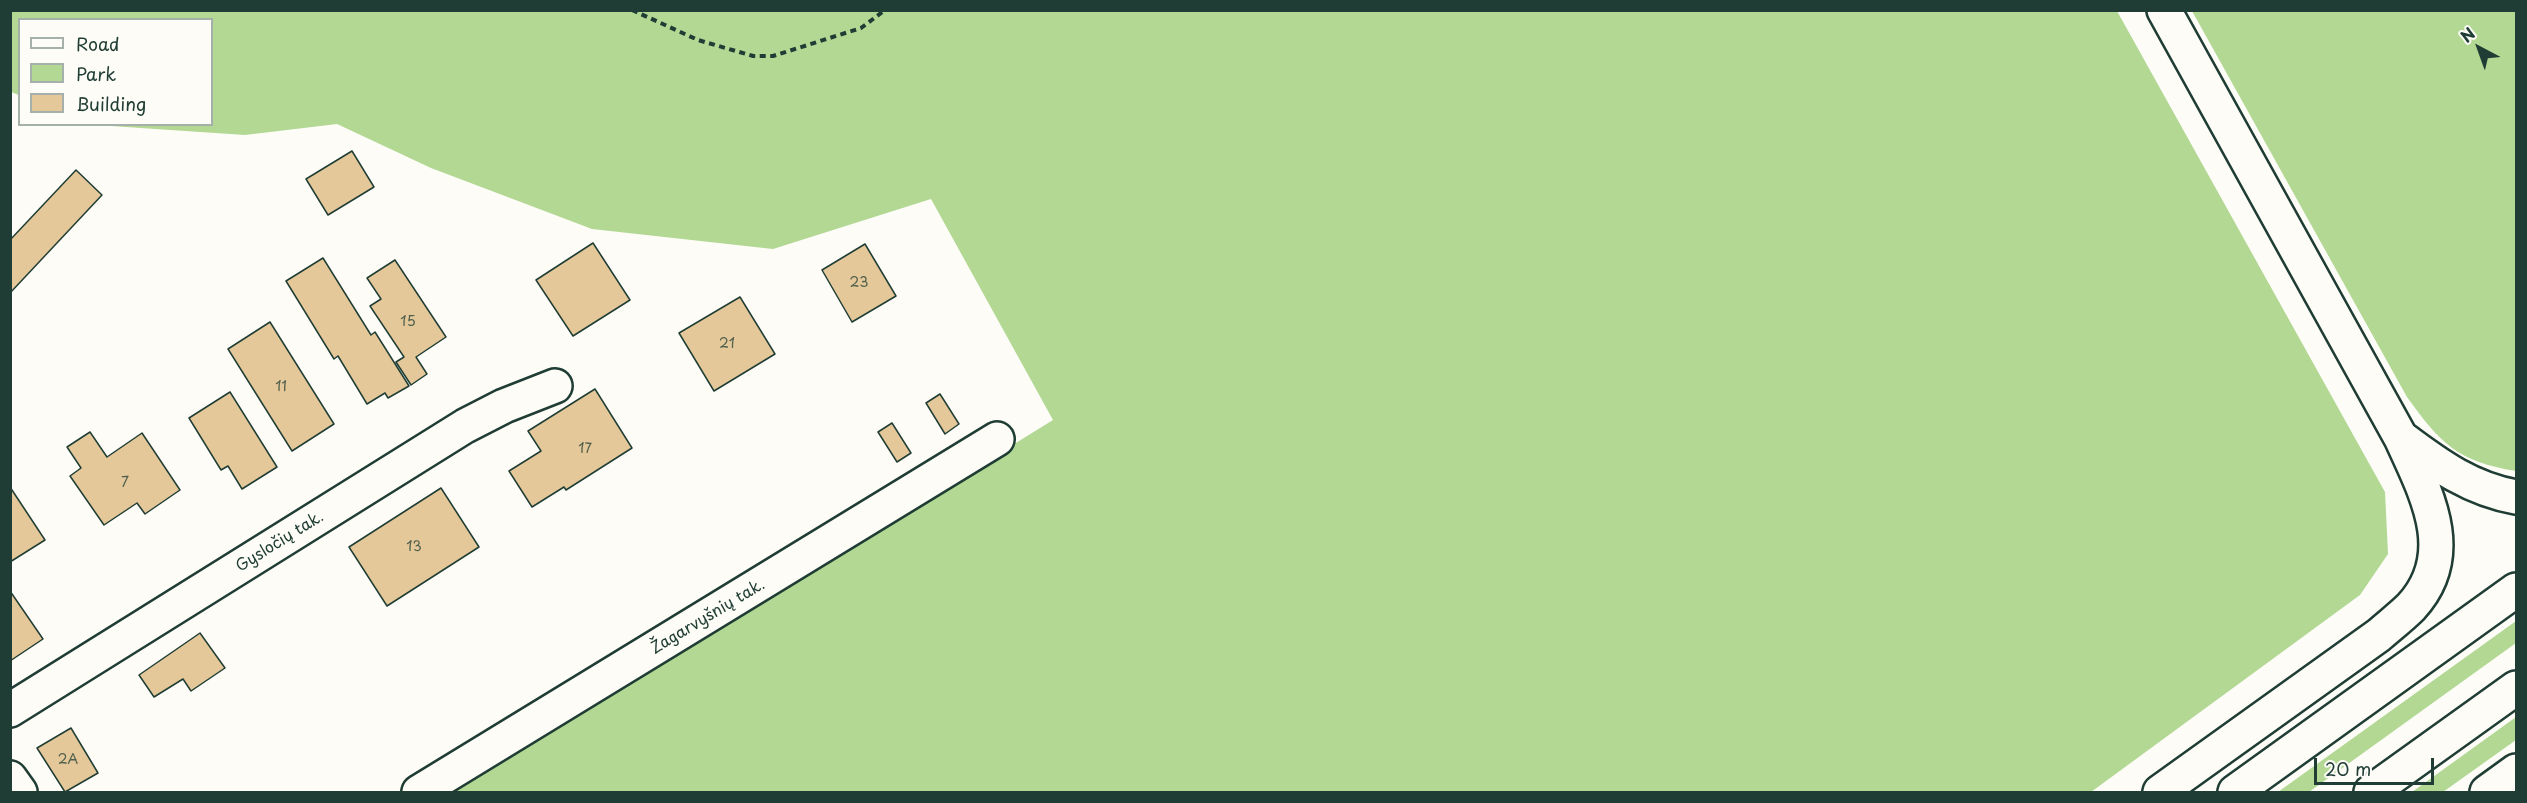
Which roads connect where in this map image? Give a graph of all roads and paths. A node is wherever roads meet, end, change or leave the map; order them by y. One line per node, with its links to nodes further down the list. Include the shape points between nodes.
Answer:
1 (632, 10): 2 (path, via 698,40 753,56 773,56 861,28)
2 (885, 10)
3 (2164, 10): 5 (main road)
4 (555, 386): 10 (main road, Gysločių tak., via 465,426)
5 (2402, 438): 7 (main road, via 2450,473 2490,492); 15 (main road, via 2428,499 2438,541 2432,573 2412,606 2379,635)
6 (997, 439): 14 (main road, Žagarvyšnių tak.)
7 (2517, 497)
8 (2517, 590): 16 (main road)
9 (2517, 688): 17 (main road)
10 (10, 710)
11 (2517, 771): 18 (main road)
12 (10, 778): 13 (main road)
13 (20, 792)
14 (419, 792)
15 (2160, 792)
16 (2235, 792)
17 (2372, 792)
18 (2487, 792)

